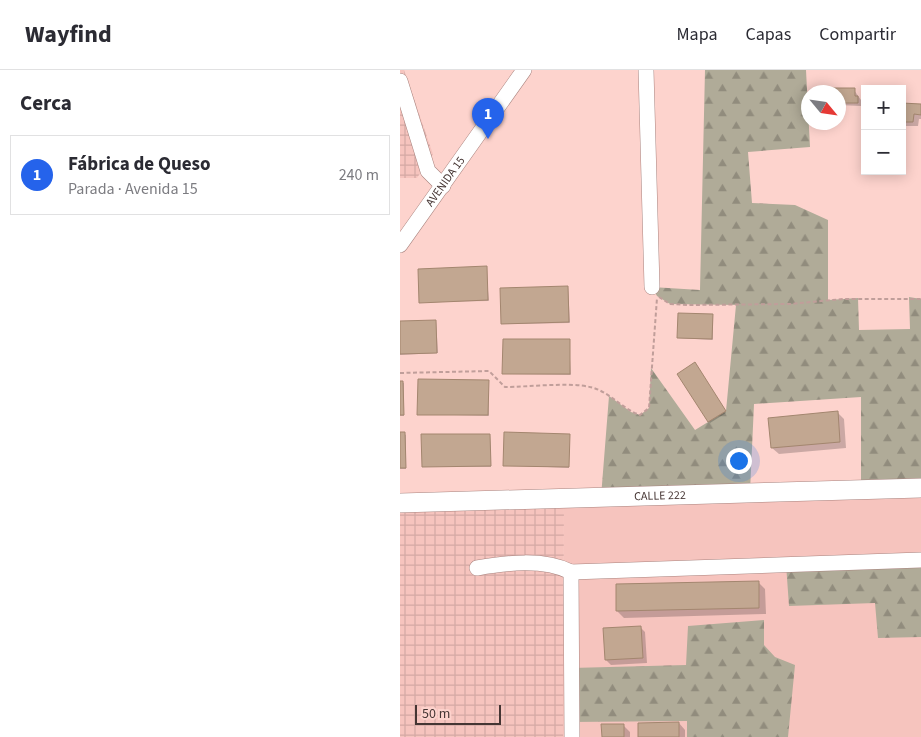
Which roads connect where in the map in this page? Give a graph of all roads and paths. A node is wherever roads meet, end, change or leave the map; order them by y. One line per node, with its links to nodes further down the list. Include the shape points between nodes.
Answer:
1 (524, 70): 4 (street, AVENIDA 15)
2 (646, 70): 6 (street)
3 (400, 81): 4 (street, via 428,171)
4 (443, 186): 5 (street, AVENIDA 15)
5 (400, 246)
6 (652, 287)
7 (921, 299): 8 (path, via 843,298 790,304 689,305 670,304 657,296 648,408 640,415 590,387 505,387 489,370)
8 (400, 373)
9 (921, 488): 10 (main road, CALLE 222)
10 (400, 502)
11 (921, 560): 13 (street)
12 (477, 568): 13 (street, via 543,564)
13 (571, 572): 14 (street)
14 (572, 737)

